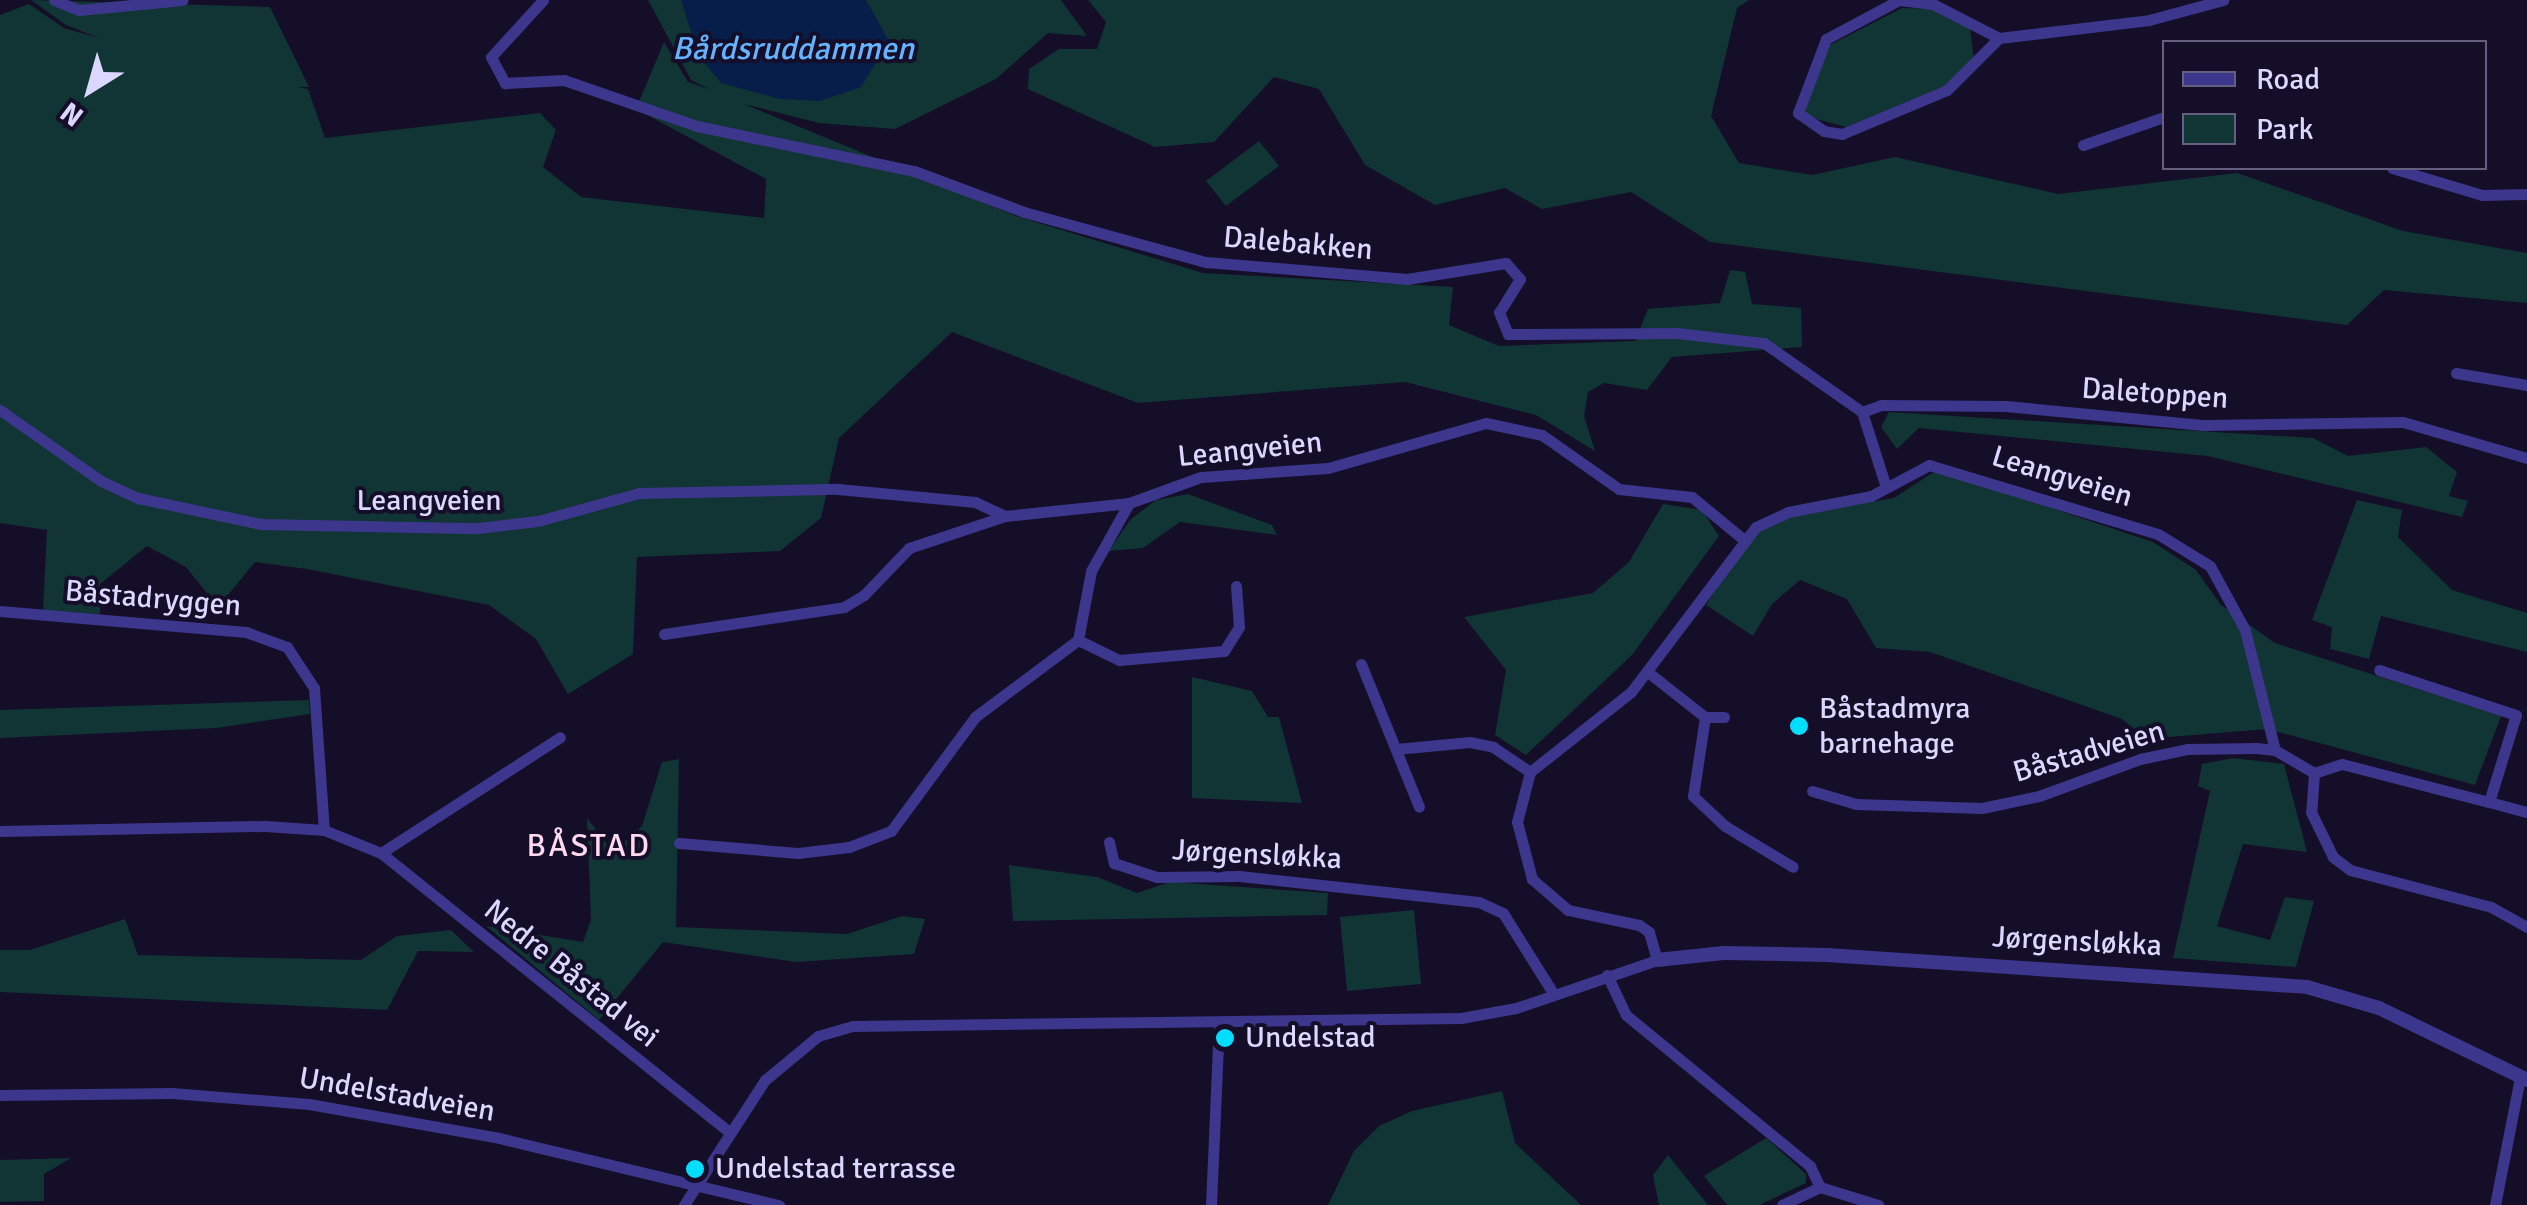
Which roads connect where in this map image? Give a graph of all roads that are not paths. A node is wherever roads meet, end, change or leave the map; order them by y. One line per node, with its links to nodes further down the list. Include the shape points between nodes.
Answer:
1 (54, 0): 2 (street, via 79,10)
2 (184, 0)
3 (544, 0): 13 (street, Dalebakken, via 491,57 498,78 514,86 564,80 697,126 914,171 1024,212 1206,262 1407,279 1506,263 1520,279 1499,312 1508,334 1678,333 1764,342)
4 (2223, 0): 5 (street, via 2149,20)
5 (2000, 38): 5 (street, via 1933,4 1899,0 1826,39 1798,113 1824,131 1842,134 1948,90)
6 (2162, 118): 7 (street)
7 (2084, 145)
8 (2399, 170): 9 (street, via 2482,195)
9 (2527, 194)
10 (2456, 373): 11 (street)
11 (2527, 385)
12 (0, 410): 17 (street, Leangveien, via 100,481 138,498 260,524 478,528 538,522 640,493 838,489 975,502)
13 (1862, 412): 14 (street, Daletoppen, via 1881,405 2006,406 2205,425 2417,423); 15 (street)
14 (2523, 456)
15 (1884, 484): 18 (street, Leangveien, via 1871,496 1769,518); 31 (street, Leangveien, via 1899,485 1930,465 1944,466 2158,534 2192,551 2224,584 2245,630)
16 (1129, 503): 17 (street, Leangveien); 18 (street, Leangveien, via 1172,482 1328,468 1464,426 1506,424 1542,435 1620,490 1692,497); 22 (street, via 1091,571)
17 (1005, 516): 21 (street, via 909,548 844,607)
18 (1742, 539): 25 (street)
19 (1236, 586): 22 (street, via 1238,627 1224,651 1118,660)
20 (0, 611): 38 (street, Båstadryggen, via 246,632 286,647 314,688)
21 (664, 634)
22 (1078, 640): 41 (street, via 975,717 905,818 872,841 760,854)
23 (1361, 664): 30 (street)
24 (2379, 670): 26 (street)
25 (1649, 673): 27 (street); 32 (street)
26 (2521, 716): 35 (street)
27 (1704, 717): 28 (street); 43 (street, via 1692,796 1724,826)
28 (1724, 717)
29 (560, 736): 42 (street)
30 (1396, 749): 32 (street, via 1470,742); 36 (street)
31 (2275, 750): 33 (street); 34 (street, Båstadveien, via 2188,749 1982,808 1856,804)
32 (1530, 772): 45 (street, via 1517,822 1538,888 1568,910 1639,925)
33 (2314, 774): 35 (street, via 2342,764); 44 (street, via 2311,812 2320,838 2350,870 2491,907)
34 (1812, 791)
35 (2488, 802): 37 (street)
36 (1419, 806)
37 (2527, 812)
38 (324, 830): 39 (street, Nedre Båstad vei, via 210,824); 42 (street, Nedre Båstad vei)
39 (0, 831)
40 (1109, 842): 47 (street, Jørgensløkka, via 1114,864 1157,877 1240,876 1479,902 1503,913)
41 (679, 843)
42 (382, 853): 51 (street, Nedre Båstad vei, via 533,981)
43 (1793, 867)
44 (2527, 926)
45 (1657, 960): 46 (street, Jørgensløkka); 49 (street, Jørgensløkka, via 1724,952 1827,955 2307,986 2379,1008)
46 (1607, 975): 47 (street, Jørgensløkka); 52 (street, via 1626,1015 1810,1166)
47 (1553, 993): 48 (street, Jørgensløkka, via 1462,1018)
48 (1219, 1025): 51 (street, via 924,1020 853,1026 818,1036 792,1054); 56 (street)
49 (2524, 1079): 59 (street)
50 (0, 1095): 53 (street, Undelstadveien, via 172,1093 309,1104 499,1138)
51 (729, 1132): 53 (street)
52 (1820, 1187): 57 (street); 58 (street)
53 (694, 1188): 54 (street); 55 (street, Undelstadveien)
54 (684, 1205)
55 (779, 1205)
56 (1211, 1205)
57 (1782, 1205)
58 (1878, 1205)
59 (2495, 1205)

